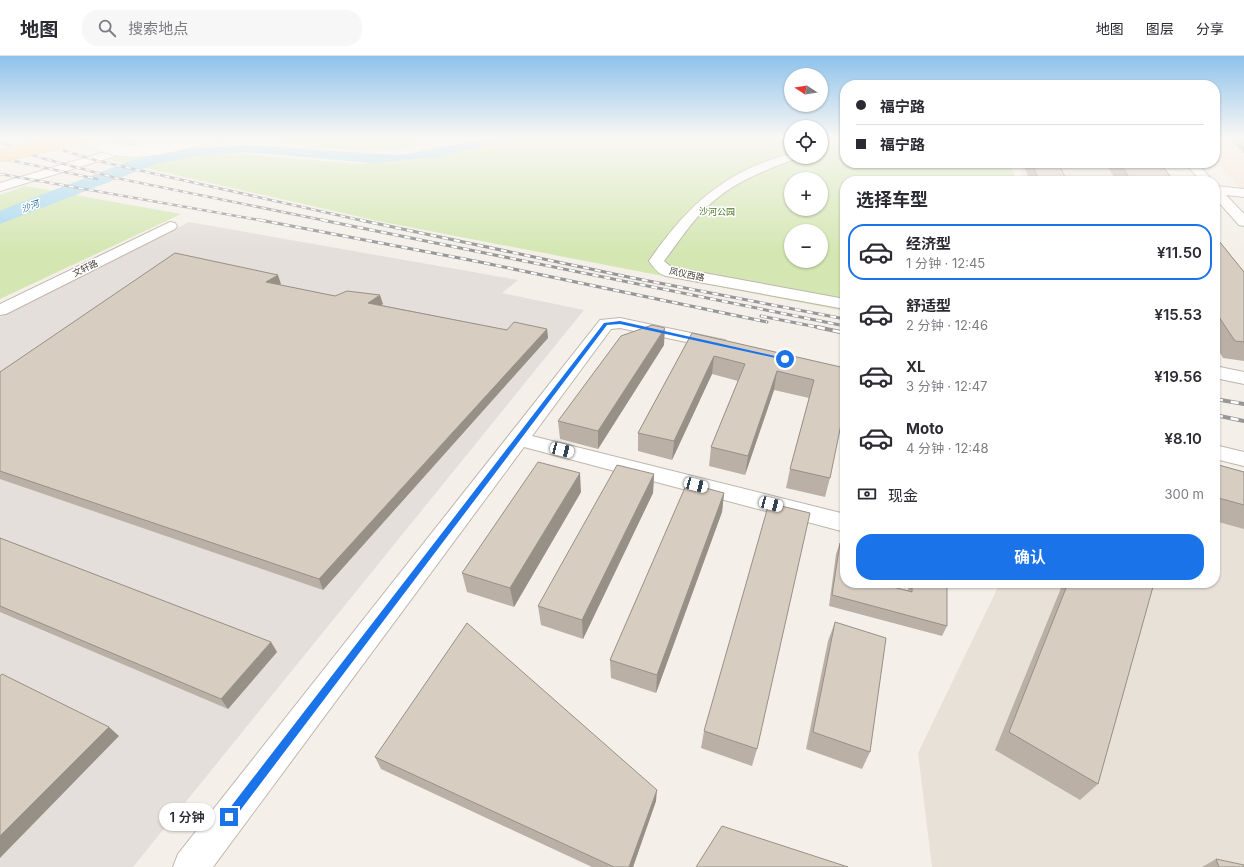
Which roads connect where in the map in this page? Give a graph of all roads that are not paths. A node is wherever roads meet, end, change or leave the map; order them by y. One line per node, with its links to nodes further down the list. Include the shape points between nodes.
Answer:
1 (45, 175): 4 (street)
2 (45, 175): 5 (street)
3 (747, 175): 11 (street, 凤仪西路, via 731,183 701,206 656,261 666,271)
4 (0, 187)
5 (0, 190)
6 (1220, 191): 7 (street)
7 (1244, 193)
8 (1220, 196): 9 (street)
9 (1244, 222)
10 (170, 226): 12 (street, 文轩路)
11 (840, 303)
12 (0, 310)
13 (736, 348): 16 (street, via 620,323 606,324)
14 (1220, 373): 15 (street)
15 (1244, 378)
16 (518, 439): 19 (street); 20 (street)
17 (1220, 453): 18 (street)
18 (1244, 459)
19 (840, 522)
20 (191, 867)

